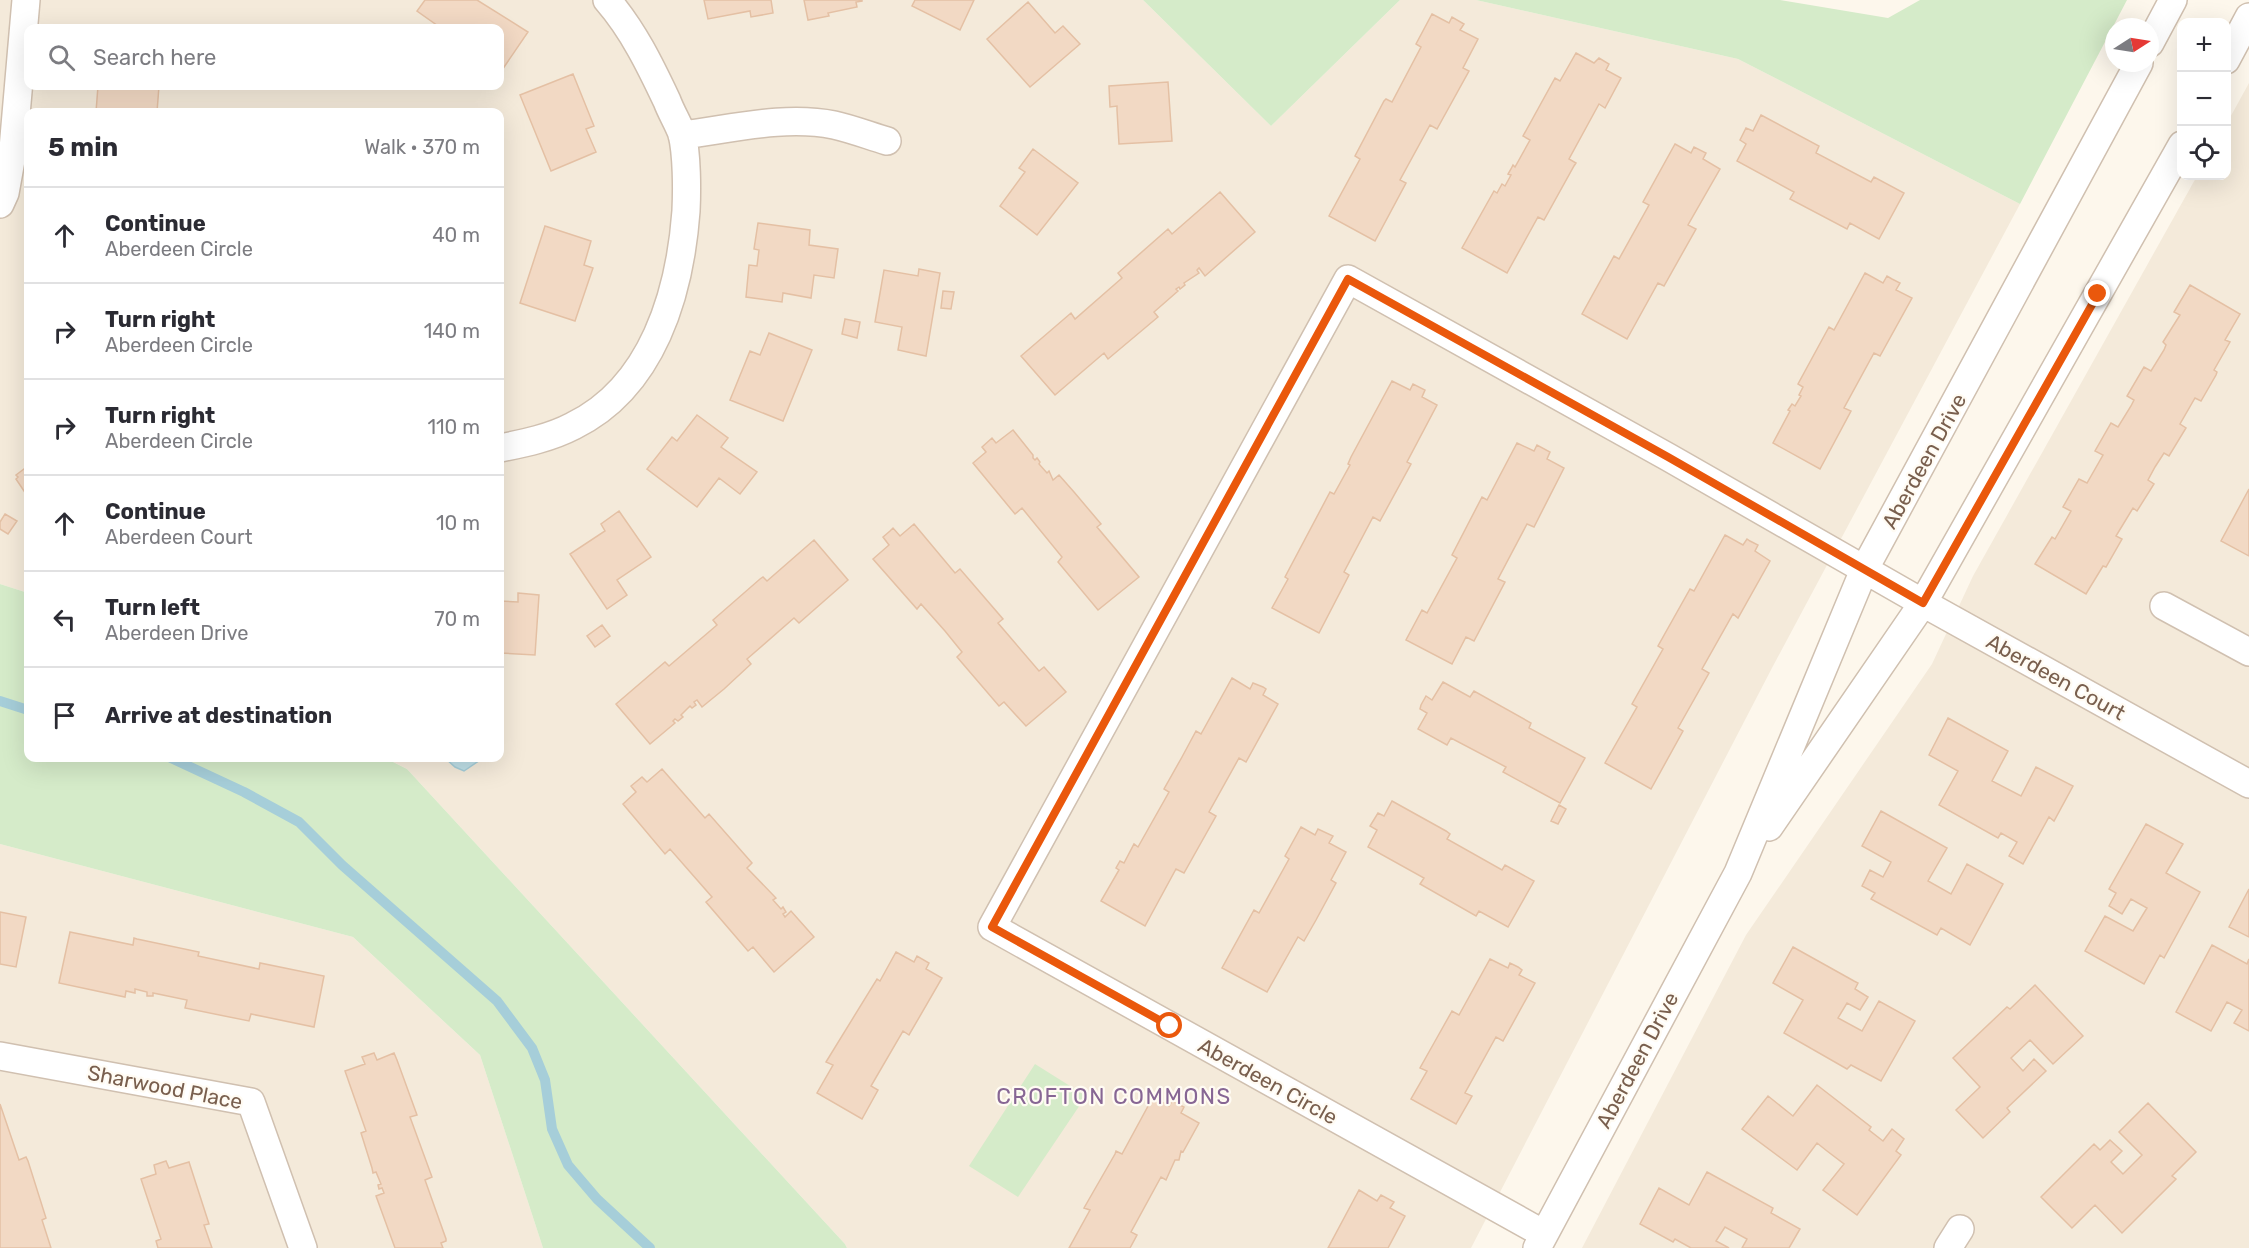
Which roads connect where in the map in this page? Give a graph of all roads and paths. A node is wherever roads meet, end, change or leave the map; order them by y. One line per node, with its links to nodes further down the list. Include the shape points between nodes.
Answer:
1 (26, 0): 11 (street, via 13,149)
2 (607, 0): 8 (street, via 639,44)
3 (2172, 0): 5 (street)
4 (2249, 17): 6 (street)
5 (2159, 25)
6 (2231, 51)
7 (2134, 72): 13 (street, Aberdeen Drive)
8 (682, 135): 9 (street, via 804,122 834,125); 12 (street, via 687,190 683,246 657,339 633,376 604,406 575,426 544,439)
9 (887, 141)
10 (2177, 153): 14 (street, Aberdeen Drive)
11 (0, 204)
12 (504, 447)
13 (1864, 570): 14 (street, Aberdeen Court); 18 (street, Aberdeen Drive); 20 (street, Aberdeen Circle, via 1348,279 992,927)
14 (1923, 603): 17 (street, Aberdeen Court); 18 (street, Aberdeen Drive)
15 (2164, 606): 16 (street)
16 (2249, 652)
17 (2249, 784)
18 (1738, 873): 20 (street, Aberdeen Drive)
19 (0, 1056): 21 (street, Sharwood Place, via 251,1102)
20 (1541, 1241)
21 (303, 1248)

